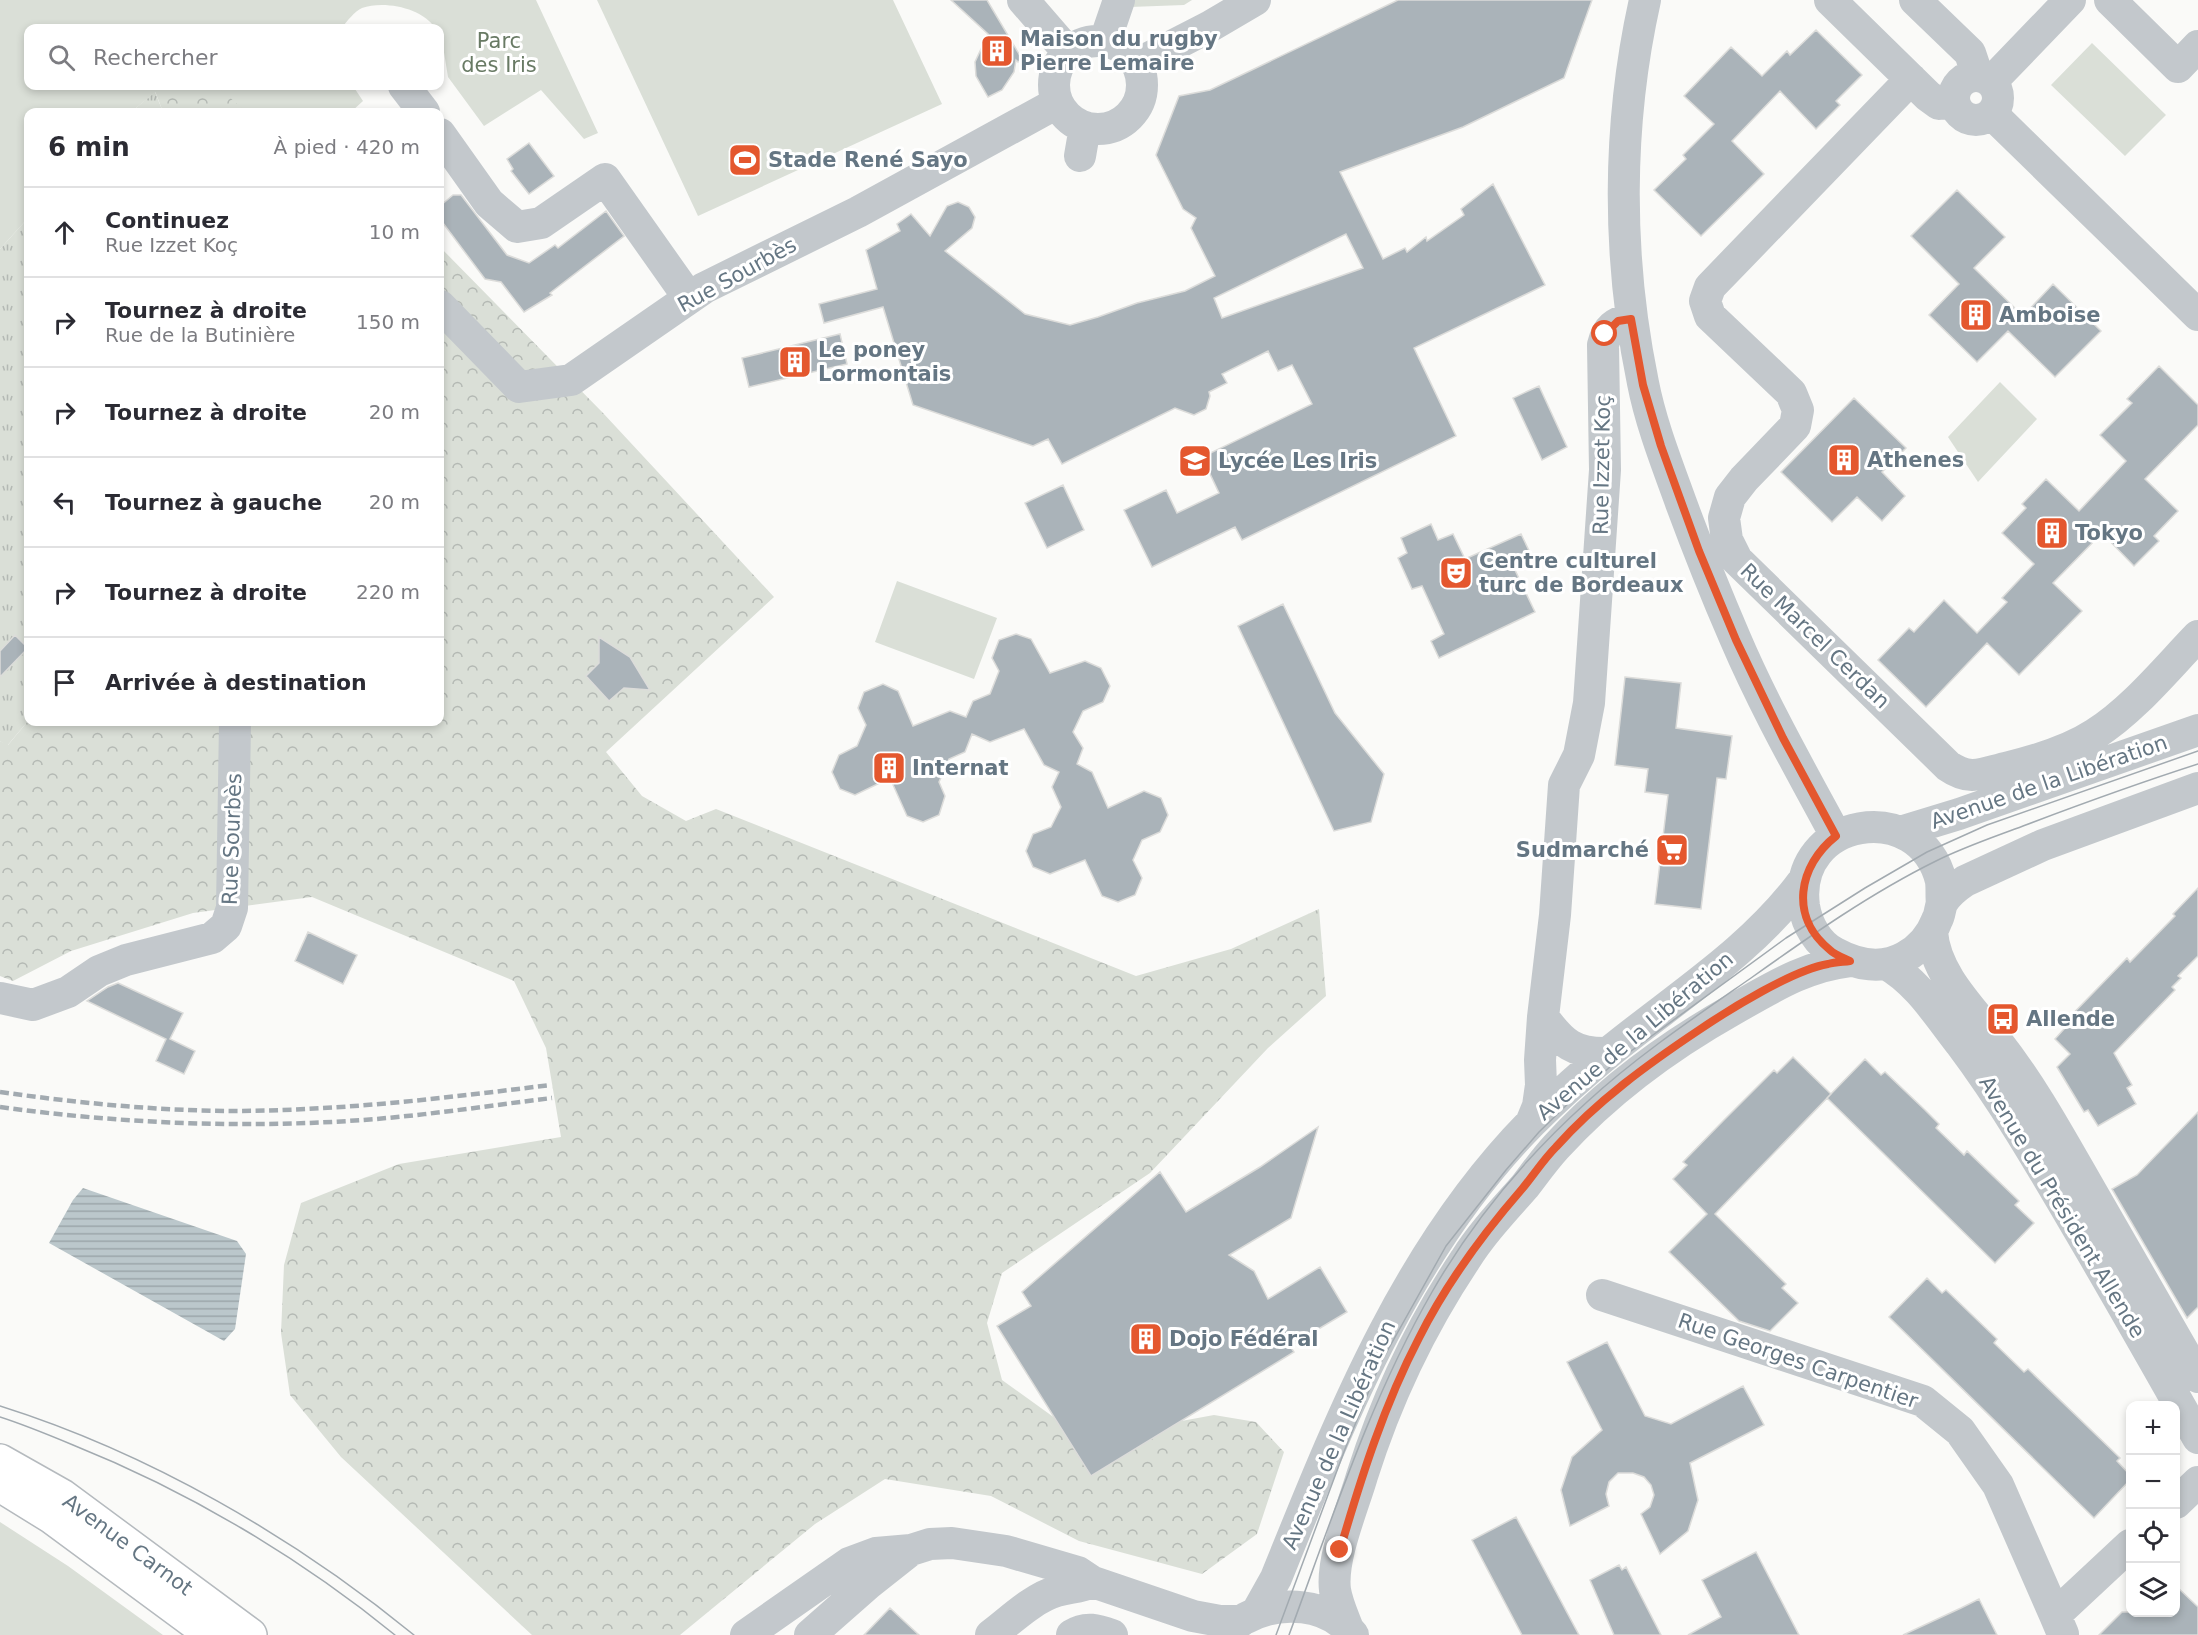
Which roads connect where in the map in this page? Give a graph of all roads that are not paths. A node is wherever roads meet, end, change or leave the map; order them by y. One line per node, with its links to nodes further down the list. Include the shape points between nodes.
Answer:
1 (1023, 0): 11 (street)
2 (1119, 0): 9 (street)
3 (1255, 0): 12 (street)
4 (1645, 0): 24 (street, via 1631,82 1625,157 1624,227)
5 (1830, 0): 13 (street)
6 (1915, 0): 14 (street, via 1970,53)
7 (2070, 0): 14 (street)
8 (2110, 0): 10 (street, via 2178,67)
9 (1105, 41): 11 (street, via 1079,44); 12 (street, via 1118,46)
10 (2198, 46)
11 (1068, 52): 17 (street, via 1054,76)
12 (1137, 64): 17 (street, via 1142,92 1137,105 1121,123 1097,129 1082,142 1073,122)
13 (1911, 79): 16 (street, via 1939,104); 25 (street, Rue Marcel Cerdan, via 1710,287 1705,301 1710,316 1791,393 1798,410 1795,426 1730,497 1724,518 1727,540 1737,560 1960,774 1973,776 2030,762 2095,734 2138,698)
14 (1983, 79): 16 (street, via 1962,82); 19 (street, via 1998,94)
15 (407, 90): 18 (street)
16 (1954, 102): 19 (street, via 1961,114 1973,120)
17 (1057, 103): 21 (street, Rue Sourbès, via 858,212)
18 (421, 108)
19 (1992, 114): 23 (street)
20 (444, 140): 21 (street, via 489,202 517,227 541,223 605,179)
21 (689, 298): 22 (street, Rue Sourbès, via 571,380 519,387)
22 (444, 310)
23 (2198, 315)
24 (1631, 319): 30 (street, via 1643,385 1699,551 1740,650); 36 (street, Rue Izzet Koç, via 1611,327 1603,345 1605,470 1589,703 1579,755 1564,785)
25 (2198, 636)
26 (235, 726): 35 (street, Rue Sourbès, via 232,908 226,926 212,938 99,971 68,992 33,1005)
27 (2198, 730): 29 (street, Avenue de la Libération)
28 (2198, 788): 32 (street, via 2043,845 1965,881 1953,889)
29 (1900, 832): 30 (street, via 1879,826 1857,828); 32 (street, via 1915,841 1934,862 1941,883)
30 (1836, 836): 31 (street, via 1816,855)
31 (1804, 880): 33 (street, via 1808,923 1830,951); 37 (street, Avenue de la Libération, via 1778,913 1747,942)
32 (1937, 918): 34 (street, via 1920,947); 40 (street, Avenue du Président Allende, via 1933,947 1939,963 2017,1067)
33 (1850, 961): 34 (street); 51 (street, Avenue de la Libération, via 1827,964 1778,984 1672,1048 1593,1110 1555,1147 1465,1259 1419,1336 1368,1459 1335,1578 1335,1590)
34 (1886, 964): 41 (street, Avenue du Président Allende, via 1911,982 1992,1085)
35 (0, 998)
36 (1543, 1017): 37 (street, via 1568,1045 1579,1051); 38 (street, Rue Izzet Koç, via 1541,1084)
37 (1608, 1053): 38 (street, Avenue de la Libération)
38 (1531, 1123): 49 (street, Avenue de la Libération, via 1496,1160 1413,1279 1370,1358 1276,1578)
39 (1602, 1295): 50 (street, Rue Georges Carpentier, via 1923,1401 1960,1431 1998,1485)
40 (2198, 1377)
41 (2198, 1438)
42 (0, 1461): 53 (main road, Avenue Carnot, via 62,1496)
43 (2198, 1482): 45 (street)
44 (0, 1485): 52 (main road, Avenue Carnot, via 52,1517)
45 (2180, 1498)
46 (911, 1550): 48 (street, via 930,1544 975,1545 1078,1572); 54 (street, via 876,1553 849,1563); 55 (street)
47 (2126, 1550): 50 (street, Rue Georges Carpentier)
48 (1093, 1582): 49 (street, via 1192,1616); 56 (street, via 1043,1597)
49 (1242, 1623): 51 (street, via 1287,1606 1300,1606 1330,1616)
50 (2059, 1625)
51 (1350, 1632)
52 (212, 1635)
53 (250, 1635)
54 (746, 1635)
55 (810, 1635)
56 (991, 1635)
57 (1072, 1635): 58 (street, via 1094,1629)
58 (1112, 1635)

